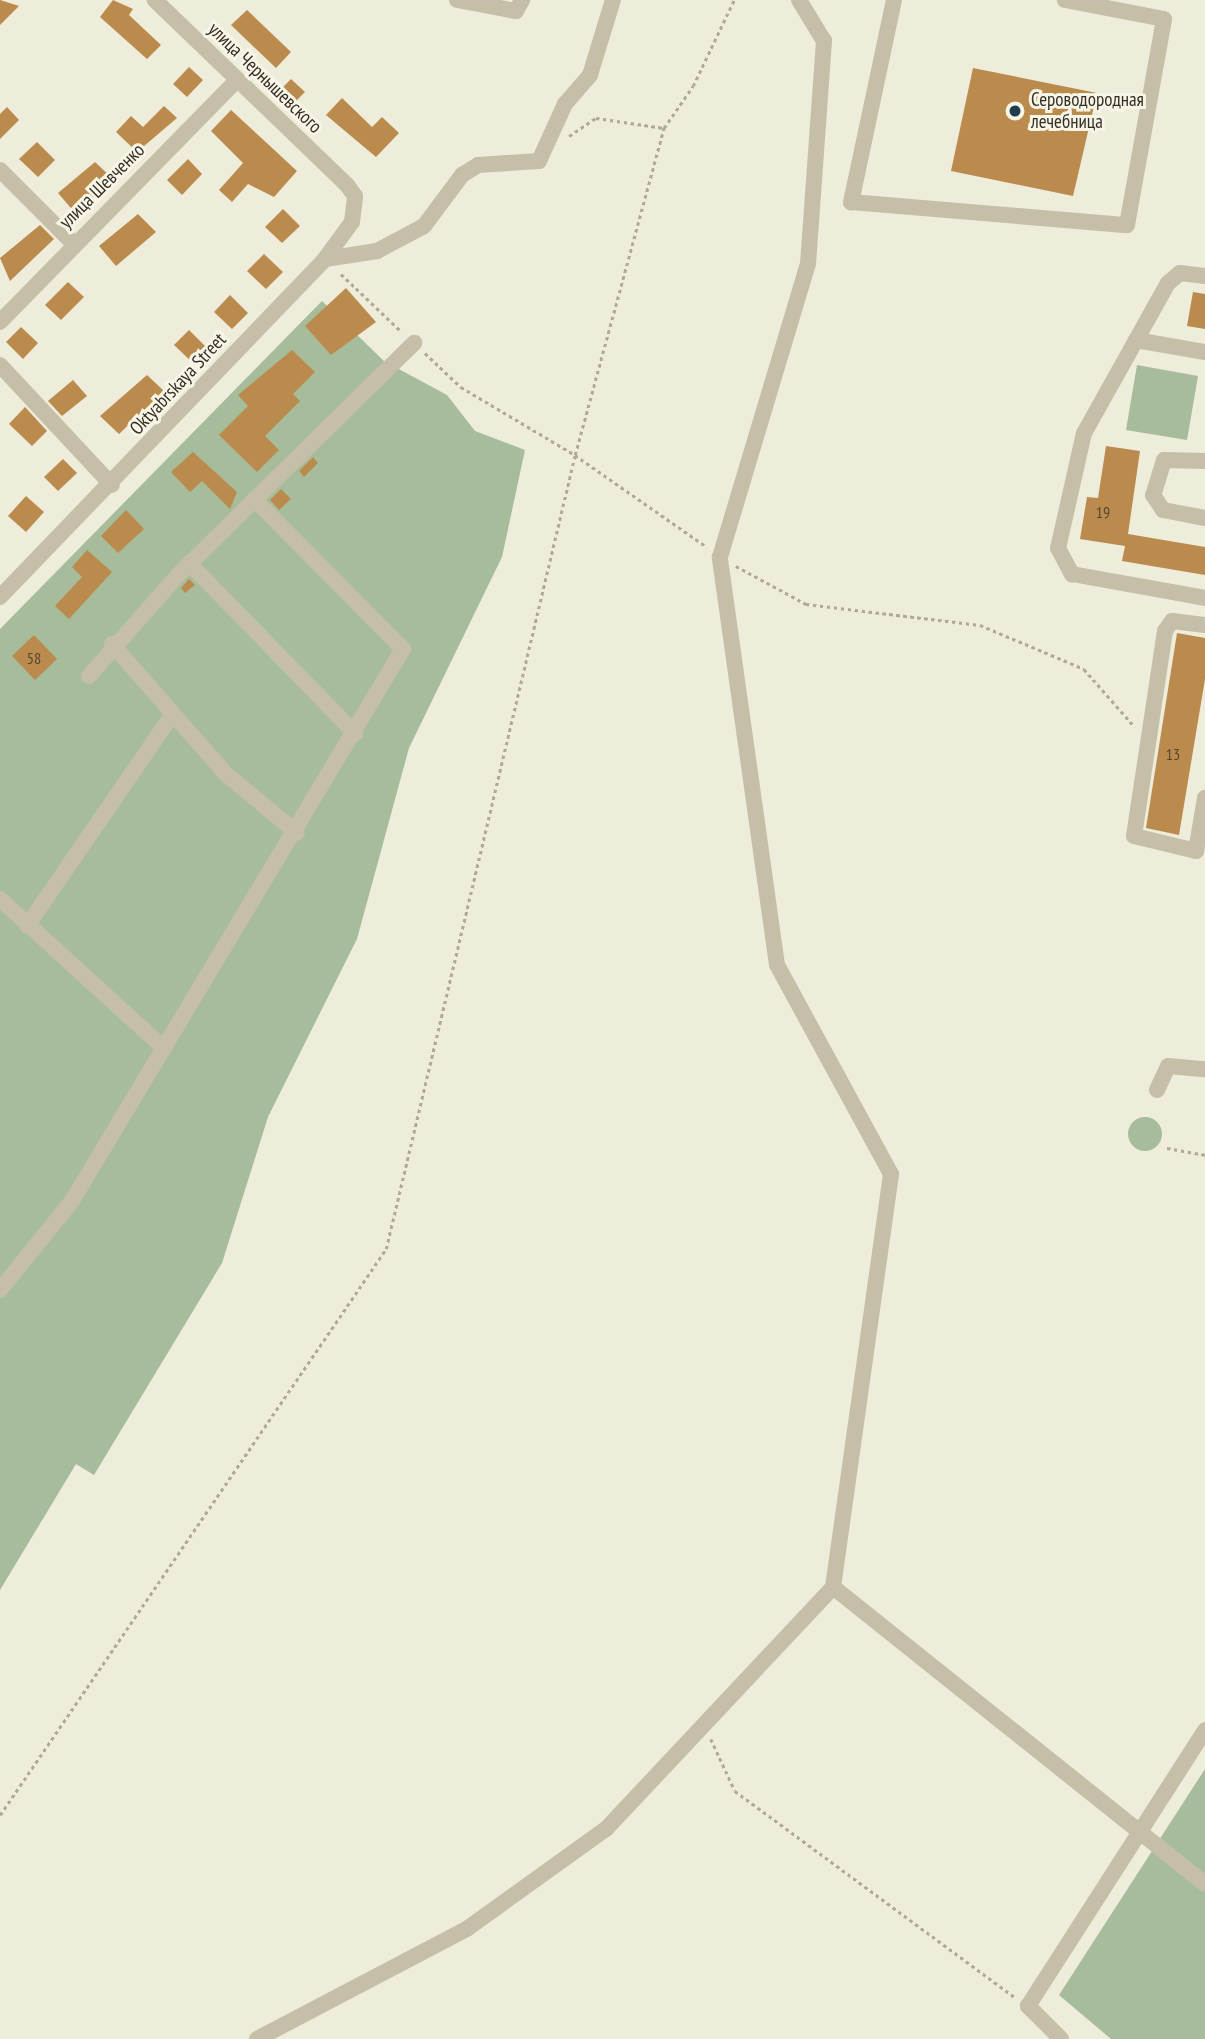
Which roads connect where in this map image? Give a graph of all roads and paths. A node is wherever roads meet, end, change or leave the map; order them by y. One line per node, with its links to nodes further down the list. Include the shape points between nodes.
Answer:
1 (155, 0): 9 (street, улица Чернышевского)
2 (457, 0): 3 (street, via 516,11)
3 (522, 0)
4 (613, 0): 11 (street, via 590,75 565,104)
5 (734, 0): 10 (path, via 693,86)
6 (799, 0): 45 (street, via 824,41 808,264 720,557 777,965 891,1174)
7 (894, 0): 8 (street, via 851,202 1127,225 1164,19)
8 (1065, 0)
9 (236, 81): 13 (street, улица Чернышевского); 14 (street, улица Шевченко)
10 (664, 128): 11 (path, via 596,118); 48 (path, via 575,455 386,1249)
11 (548, 152): 15 (street, via 527,165 478,165 462,174 424,226 377,251)
12 (0, 170): 14 (street)
13 (347, 185): 15 (street, Oktyabrskaya Street, via 355,196 352,222)
14 (74, 244): 17 (street, улица Шевченко)
15 (325, 259): 23 (street, Oktyabrskaya Street)
16 (1205, 276): 18 (street, via 1174,276)
17 (0, 322)
18 (1136, 340): 20 (street); 28 (street, via 1079,445 1059,558 1072,575)
19 (414, 343): 24 (street)
20 (1205, 352)
21 (0, 365): 23 (street)
22 (1205, 461): 25 (street, via 1164,460 1153,495 1163,510)
23 (112, 485): 27 (street, Oktyabrskaya Street)
24 (254, 499): 26 (street); 33 (street, via 403,649)
25 (1205, 518)
26 (189, 564): 30 (street); 33 (street)
27 (0, 597)
28 (1205, 598)
29 (1205, 625): 36 (street, via 1172,621 1165,631 1132,825 1142,842)
30 (112, 644): 31 (street); 32 (street)
31 (89, 676)
32 (172, 715): 35 (street, via 226,774); 38 (street)
33 (355, 733): 35 (street)
34 (1205, 798): 36 (street)
35 (297, 833): 39 (street)
36 (1201, 856)
37 (2, 907): 38 (street)
38 (27, 926): 39 (street)
39 (164, 1048): 44 (street, via 72,1201)
40 (1205, 1069): 41 (street, via 1168,1066)
41 (1157, 1090)
42 (1167, 1148): 43 (path)
43 (1205, 1154)
44 (0, 1290)
45 (833, 1587): 46 (street); 49 (street)
46 (703, 1720): 51 (path, via 735,1791); 52 (street, via 606,1829 468,1928)
47 (1205, 1730): 49 (street)
48 (0, 1815)
49 (1139, 1833): 50 (street); 51 (street)
50 (1205, 1884)
51 (1028, 2006): 53 (street)
52 (257, 2039)
53 (1062, 2039)

